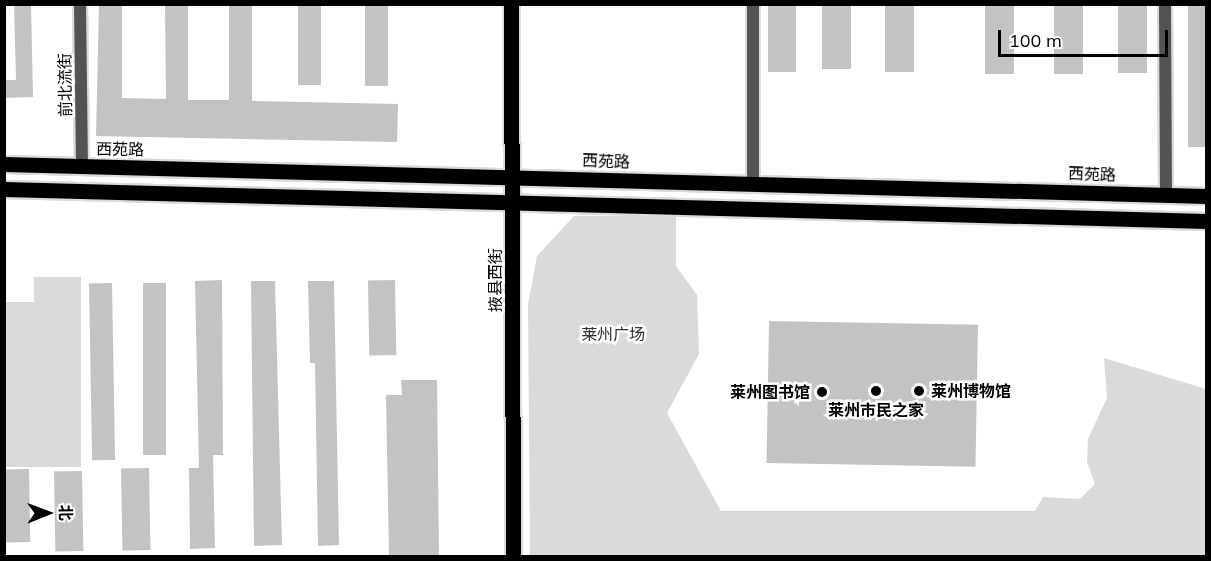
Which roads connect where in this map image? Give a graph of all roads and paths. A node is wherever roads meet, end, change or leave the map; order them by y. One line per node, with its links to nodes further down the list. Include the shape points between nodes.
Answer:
1 (80, 4): 6 (street, 前北流街)
2 (511, 4): 7 (main road, 掖县西街)
3 (753, 4): 8 (street)
4 (1165, 4): 10 (street)
5 (4, 164): 6 (main road, 西苑路)
6 (82, 166): 7 (main road, 西苑路)
7 (513, 177): 8 (main road, 西苑路); 12 (main road, 掖县西街)
8 (753, 183): 10 (main road, 西苑路)
9 (4, 189): 12 (main road)
10 (1166, 195): 11 (main road, 西苑路)
11 (1206, 196)
12 (513, 202): 13 (main road); 14 (main road, 掖县西街)
13 (1206, 220)
14 (513, 556)

